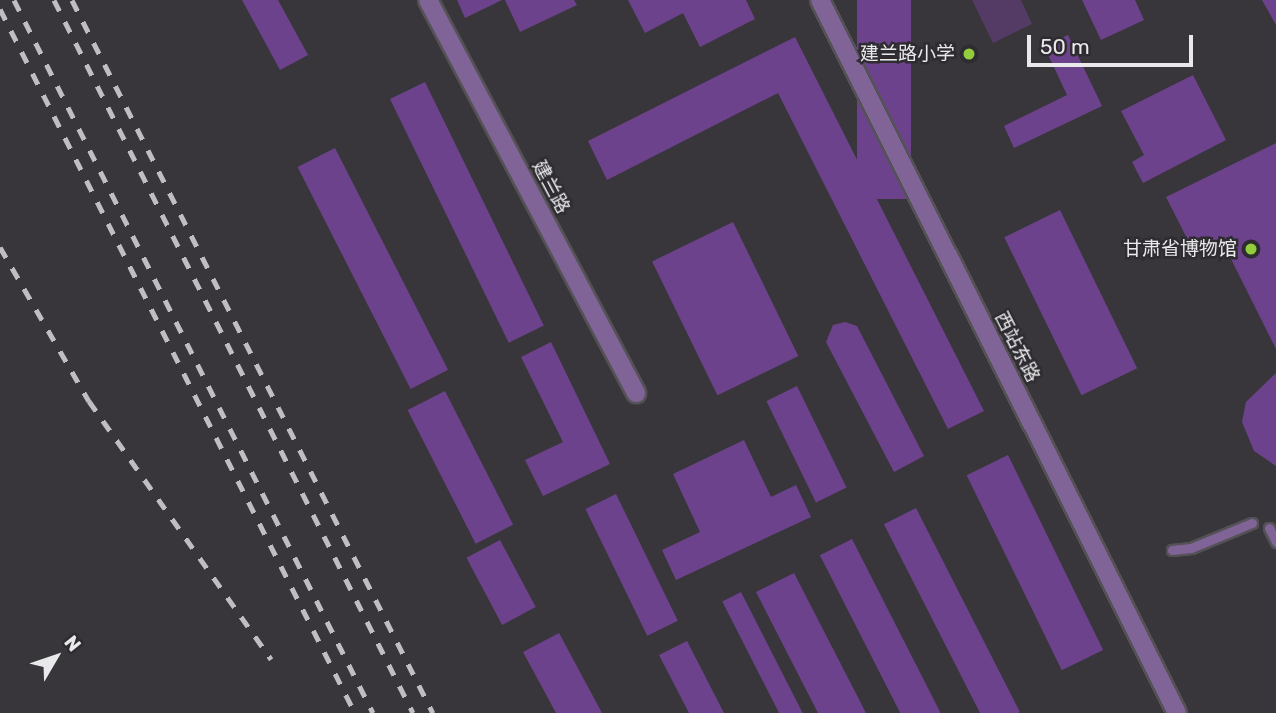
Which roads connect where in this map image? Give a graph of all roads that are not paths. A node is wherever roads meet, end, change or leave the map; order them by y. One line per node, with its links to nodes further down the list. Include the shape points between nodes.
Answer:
1 (428, 0): 3 (street, 建兰路)
2 (820, 0): 8 (street, 西站东路)
3 (636, 393)
4 (1252, 523): 7 (lane)
5 (1269, 528): 6 (lane)
6 (1276, 542)
7 (1172, 550)
8 (1177, 713)

